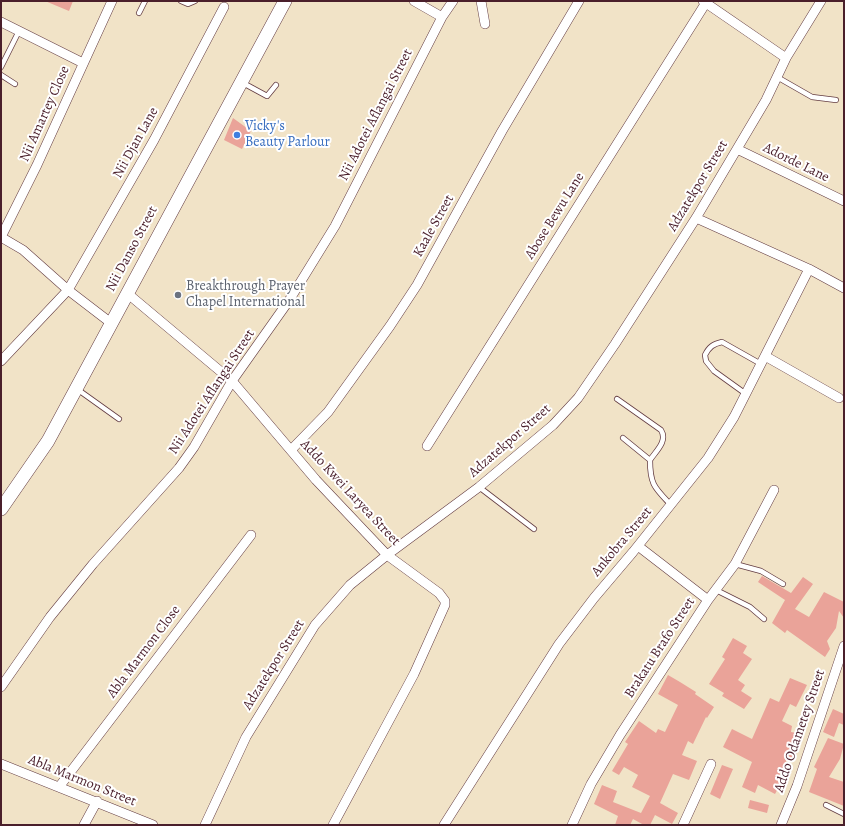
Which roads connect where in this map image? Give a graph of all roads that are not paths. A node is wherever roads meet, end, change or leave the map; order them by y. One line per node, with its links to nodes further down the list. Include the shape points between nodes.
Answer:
1 (112, 1): 19 (street, Nii Amartey Close)
2 (145, 1): 13 (lane)
3 (181, 1): 4 (lane, via 188,4)
4 (195, 1)
5 (285, 1): 23 (street, Nii Danso Street)
6 (414, 1): 14 (street)
7 (453, 1): 14 (street, Nii Adotei Aflangai Street)
8 (481, 1): 16 (street)
9 (579, 1): 46 (street, Kaale Street, via 502,131 409,297 328,412)
10 (821, 1): 18 (street, Adzatekpor Street)
11 (705, 2): 18 (street); 45 (street, Abose Bewu Lane)
12 (223, 4): 33 (street, Nii Djan Lane, via 154,140)
13 (138, 14)
14 (442, 17): 38 (street, Nii Adotei Aflangai Street, via 335,226 290,299)
15 (1, 22): 17 (street)
16 (485, 24)
17 (19, 31): 19 (street); 20 (lane)
18 (786, 58): 22 (street, Adzatekpor Street)
19 (83, 63): 30 (street, Nii Amartey Close)
20 (1, 67)
21 (1, 75): 24 (lane)
22 (777, 77): 26 (lane, via 812,97); 27 (street, Adzatekpor Street)
23 (241, 82): 25 (lane, via 267,96); 34 (street, Nii Danso Street)
24 (15, 84)
25 (276, 86)
26 (836, 100)
27 (737, 149): 28 (street, Adorde Lane); 29 (street, Adzatekpor Street)
28 (844, 201)
29 (696, 218): 31 (street); 48 (street, Adzatekpor Street, via 578,398 554,425)
30 (1, 237): 33 (street, via 22,250)
31 (809, 269): 32 (street); 36 (street, Ankobra Street)
32 (844, 288)
33 (68, 290): 35 (street); 37 (street, Nii Djan Lane)
34 (127, 293): 35 (street, Nii Danso Street); 38 (street, Addo Kwei Laryea Street)
35 (111, 322): 39 (street, Nii Danso Street)
36 (763, 360): 40 (street, Ankobra Street); 40 (lane, via 722,342 708,348 705,355 710,366); 41 (street)
37 (1, 361)
38 (232, 382): 46 (street, Addo Kwei Laryea Street); 62 (street, Nii Adotei Aflangai Street, via 179,468 92,564)
39 (77, 389): 43 (lane); 51 (street, Nii Danso Street, via 48,441)
40 (746, 394): 50 (street, Ankobra Street, via 708,458)
41 (838, 398)
42 (617, 399): 47 (lane, via 661,430 663,441)
43 (119, 419)
44 (623, 438): 47 (lane)
45 (427, 446)
46 (291, 450): 55 (street, Addo Kwei Laryea Street)
47 (650, 460): 50 (lane, via 650,478 656,490)
48 (479, 487): 52 (lane); 55 (street, Adzatekpor Street)
49 (774, 490): 56 (street, Brakatu Brafo Street)
50 (671, 505): 54 (street, Ankobra Street)
51 (1, 509)
52 (534, 529)
53 (251, 535): 65 (street, Abla Marmon Close)
54 (638, 546): 59 (street); 73 (street, Ankobra Street, via 594,598 560,644)
55 (386, 555): 69 (street, Addo Kwei Laryea Street, via 439,593 445,605 414,674); 72 (street, Adzatekpor Street, via 350,585 315,625 246,737)
56 (736, 564): 57 (lane, via 761,571); 58 (street, Brakatu Brafo Street)
57 (783, 584)
58 (716, 590): 59 (street, Brakatu Brafo Street); 60 (lane, via 750,607)
59 (708, 600): 74 (street, Brakatu Brafo Street, via 620,735 591,784)
60 (764, 619)
61 (844, 646): 76 (street, Addo Odametey Street, via 797,786)
62 (1, 686)
63 (1, 764): 65 (street, Abla Marmon Street)
64 (711, 764): 75 (street)
65 (59, 787): 66 (street, Abla Marmon Street)
66 (97, 801): 70 (street); 71 (street, Abla Marmon Street)
67 (826, 806): 68 (lane)
68 (844, 814)
69 (335, 824)
70 (84, 825)
71 (153, 825)
72 (205, 825)
73 (444, 825)
74 (572, 825)
75 (683, 825)
76 (781, 825)

